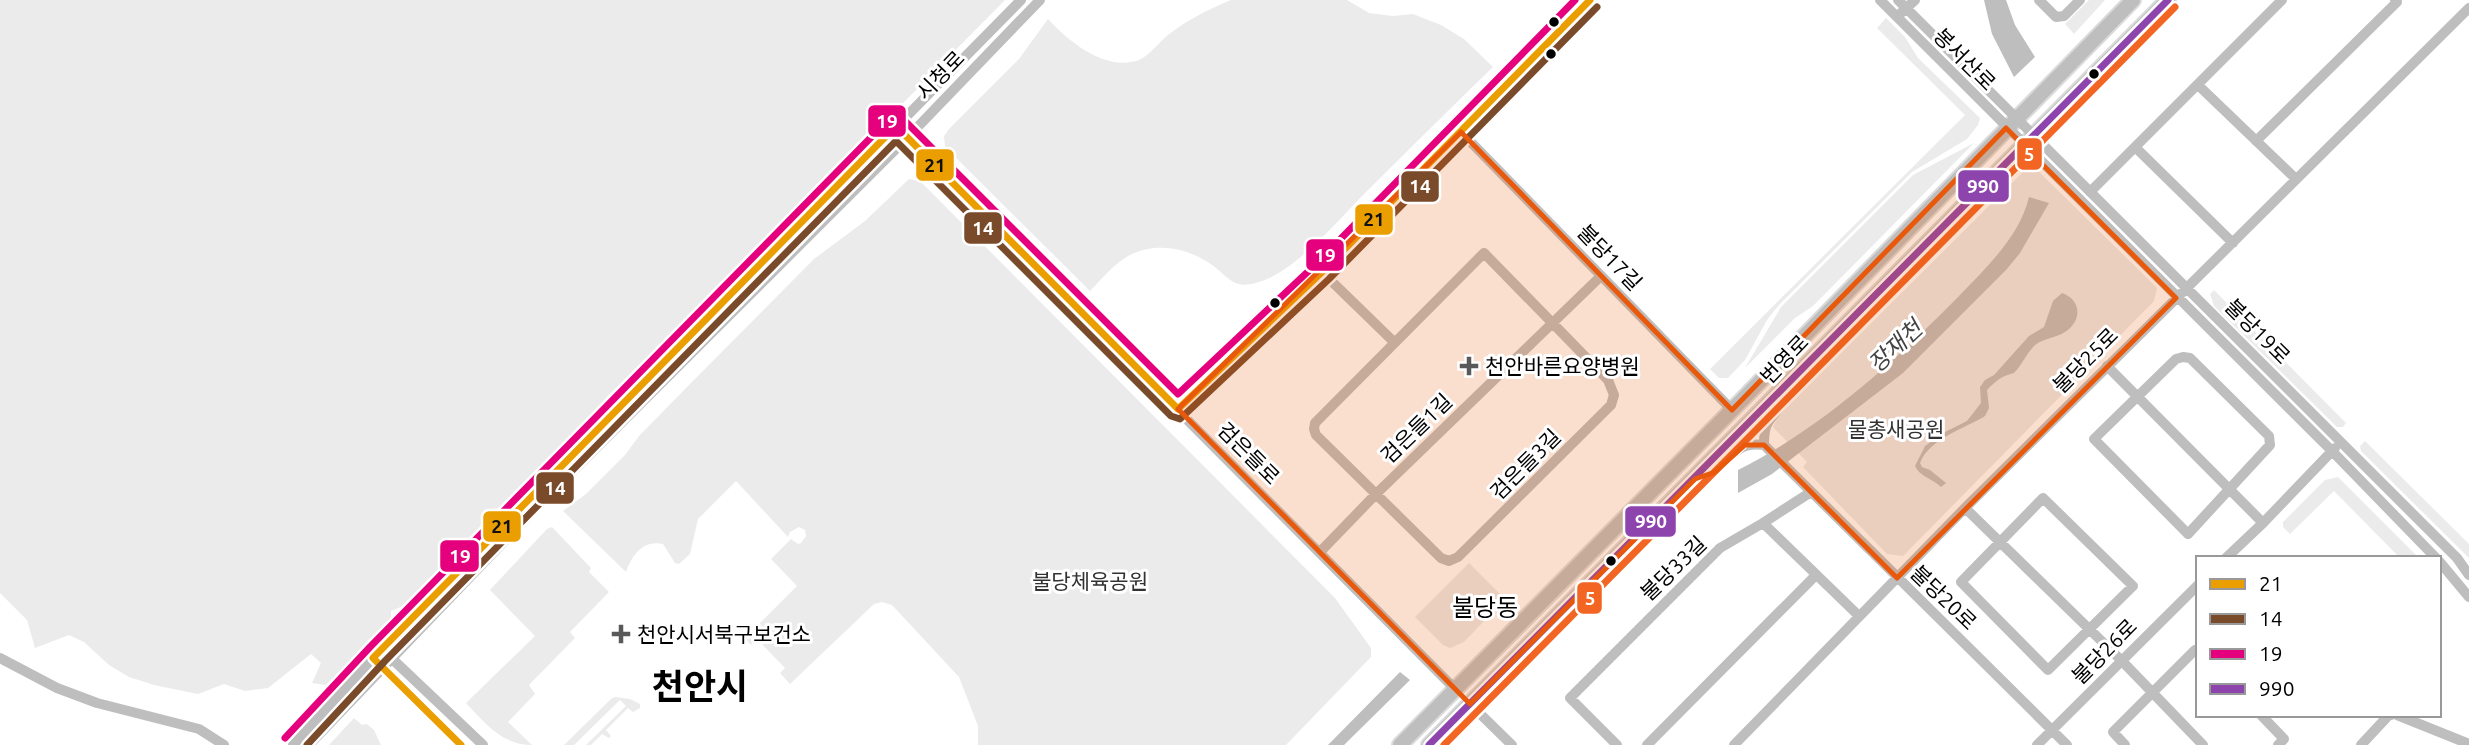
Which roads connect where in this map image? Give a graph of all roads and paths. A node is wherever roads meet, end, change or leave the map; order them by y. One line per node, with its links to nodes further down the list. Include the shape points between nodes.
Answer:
1 (1021, 0): 16 (street, 시청로)
2 (1040, 0): 18 (street, 시청로)
3 (1590, 0): 17 (street)
4 (1880, 0): 13 (street, 봉서산로)
5 (2039, 0): 6 (street, via 2056,17 2064,16)
6 (2080, 0)
7 (2133, 0): 15 (main road, 번영로)
8 (2168, 0): 19 (main road, 번영로)
9 (2282, 0): 14 (street)
10 (2395, 0): 20 (street)
11 (1906, 3): 13 (street); 15 (street, 봉서산로)
12 (2469, 8): 22 (street, 불당25로)
13 (1896, 17): 15 (street, 봉서산로)
14 (2198, 85): 20 (street); 21 (street)
15 (2011, 123): 19 (street, 봉서산로); 35 (main road, 번영로)
16 (896, 127): 18 (street, 검은들로); 57 (street, 시청로)
17 (1461, 132): 25 (street); 26 (street, 불당17길)
18 (907, 138): 34 (street, 검은들로); 60 (street, 시청로)
19 (2027, 140): 23 (street, 불당19로); 28 (street, 불당19로); 32 (main road, 번영로)
20 (2256, 141): 22 (street)
21 (2135, 147): 23 (street); 24 (street)
22 (2296, 179): 24 (street, 불당25로)
23 (2090, 192): 27 (street, 불당19로)
24 (2233, 243): 27 (street, 불당25로)
25 (1322, 272): 30 (street); 34 (street)
26 (1601, 276): 29 (street, 검은들1길); 35 (street, 불당17길)
27 (2186, 288): 28 (street, 불당25로); 37 (street, 불당19로)
28 (2176, 298): 31 (street, 불당25로); 37 (street, 불당19로)
29 (1552, 323): 30 (street, 검은들3길, via 1484,253); 41 (street, 검은들1길); 41 (street, 검은들3길, via 1608,380 1614,395 1611,405 1458,557 1441,558)
30 (1394, 342): 41 (street, 검은들3길, via 1314,429)
31 (2107, 366): 33 (street); 42 (street, 불당25로)
32 (1793, 380): 36 (street, via 1780,407 1768,419); 38 (main road, 번영로)
33 (2138, 396): 39 (street); 39 (street, via 2176,359 2190,358 2269,436 2267,452); 39 (street, via 2094,439 2188,534)
34 (1178, 409): 46 (street, 검은들로)
35 (1732, 410): 64 (main road, 번영로)
36 (1765, 445): 38 (street, via 1745,445 1715,472); 40 (street, 불당20로)
37 (2336, 447): 44 (street); 48 (street, 불당19로); 51 (street, 불당19로, via 2457,558)
38 (1695, 479): 66 (main road, 번영로)
39 (2230, 490): 44 (street)
40 (1811, 492): 43 (street); 52 (street, 불당20로)
41 (1376, 494): 46 (street, 검은들1길)
42 (1965, 508): 45 (street); 52 (street, 불당25로)
43 (1763, 523): 50 (street); 81 (street, 불당33길, via 1720,548 1570,698)
44 (2263, 523): 47 (street)
45 (2000, 543): 56 (street); 56 (street, via 1961,582 2048,670); 56 (street, via 2043,498 2133,586)
46 (1320, 552): 64 (street, 검은들로)
47 (2229, 556)
48 (2435, 556)
49 (2441, 563): 54 (street, 불당19로)
50 (1816, 575): 55 (street); 82 (street)
51 (2469, 575)
52 (1897, 578): 55 (street, 불당25로); 70 (street, 불당20로)
53 (2196, 587): 62 (street, 불당26로)
54 (2469, 597)
55 (1859, 616): 83 (street, 불당25로)
56 (2090, 630): 62 (street)
57 (382, 649): 60 (street); 61 (street, 시청로)
58 (2196, 651): 65 (street)
59 (0, 658): 73 (street, via 57,688 200,729)
60 (391, 658): 63 (street, 시청로); 77 (street)
61 (373, 659): 63 (street); 74 (street, 시청로)
62 (2122, 661): 65 (street); 70 (street, 불당26로)
63 (382, 667): 75 (street, 시청로); 76 (street)
64 (1455, 689): 66 (main road); 78 (main road, 번영로)
65 (2152, 693): 86 (street, via 2113,732); 87 (street)
66 (1470, 704): 79 (main road, 번영로); 80 (street)
67 (2263, 717): 88 (street, via 2284,739)
68 (2387, 717): 89 (street)
69 (2401, 717): 71 (street)
70 (2052, 730): 84 (street, 불당26로); 85 (street, 불당20로)
71 (2454, 742): 72 (street)
72 (2469, 744)
73 (224, 745)
74 (293, 745)
75 (309, 745)
76 (461, 745)
77 (483, 745)
78 (1400, 745)
79 (1429, 745)
80 (1512, 745)
81 (1617, 745)
82 (1647, 745)
83 (1734, 745)
84 (2037, 745)
85 (2067, 745)
86 (2125, 745)
87 (2203, 745)
88 (2278, 745)
89 (2361, 745)

